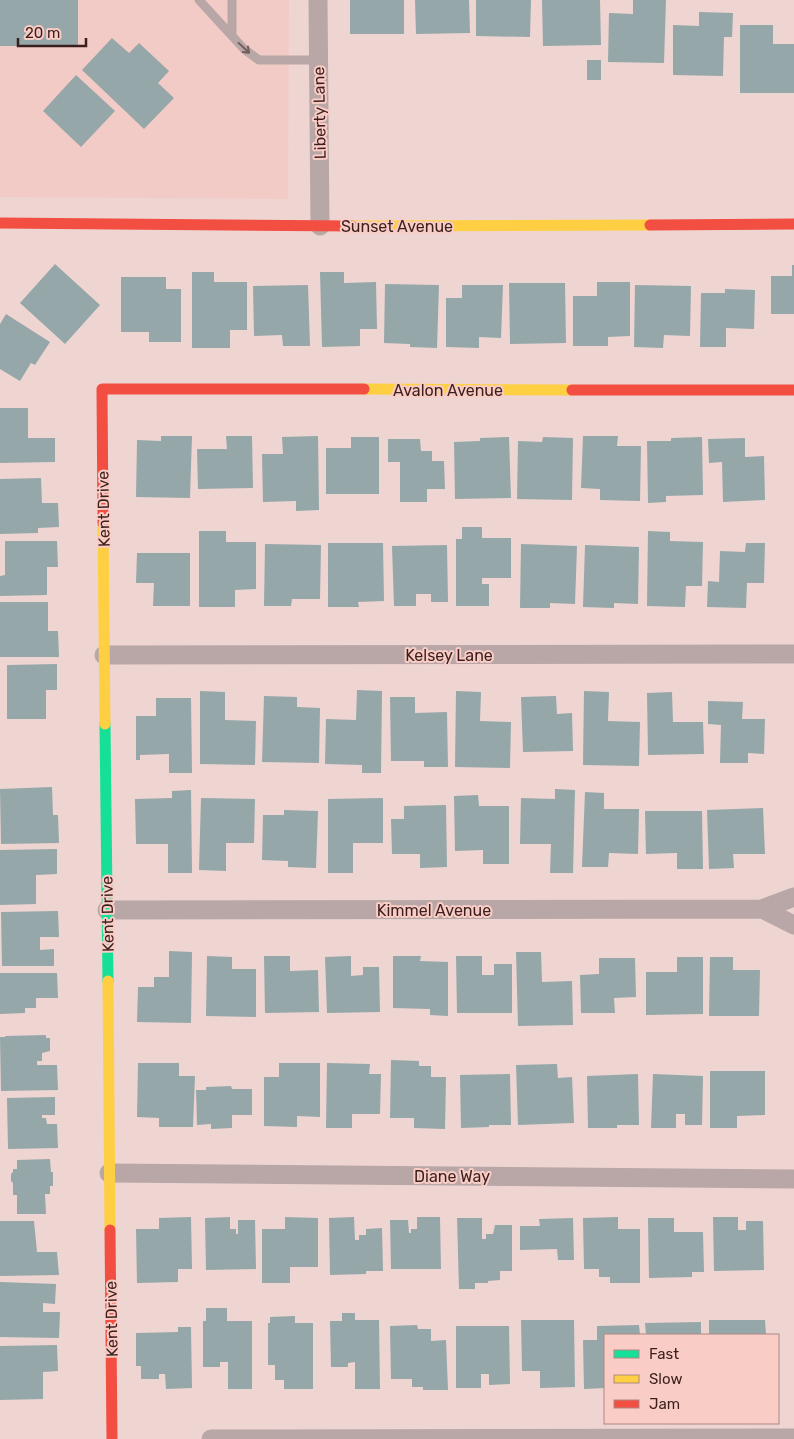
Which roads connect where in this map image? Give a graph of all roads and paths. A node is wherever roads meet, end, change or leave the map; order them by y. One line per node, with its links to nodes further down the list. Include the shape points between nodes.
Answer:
1 (199, 0): 4 (lane)
2 (232, 0): 4 (lane)
3 (318, 0): 5 (street, Liberty Lane)
4 (232, 34): 5 (lane, one-way to 5, via 259,60)
5 (319, 60): 8 (street, Liberty Lane)
6 (0, 223): 8 (street, Sunset Avenue)
7 (794, 224): 8 (street, Sunset Avenue)
8 (320, 226)
9 (102, 389): 10 (street, Avalon Avenue); 12 (street, Kent Drive)
10 (794, 390)
11 (794, 654): 12 (street, Kelsey Lane)
12 (104, 655): 15 (street, Kent Drive)
13 (794, 897): 14 (street, Kimmel Avenue)
14 (762, 909): 15 (street, Kimmel Avenue); 16 (street, Kimmel Avenue)
15 (107, 910): 17 (street, Kent Drive)
16 (794, 925)
17 (110, 1173): 18 (street, Diane Way); 20 (street, Kent Drive)
18 (794, 1179)
19 (794, 1438): 21 (street)
20 (112, 1439)
21 (211, 1439)

